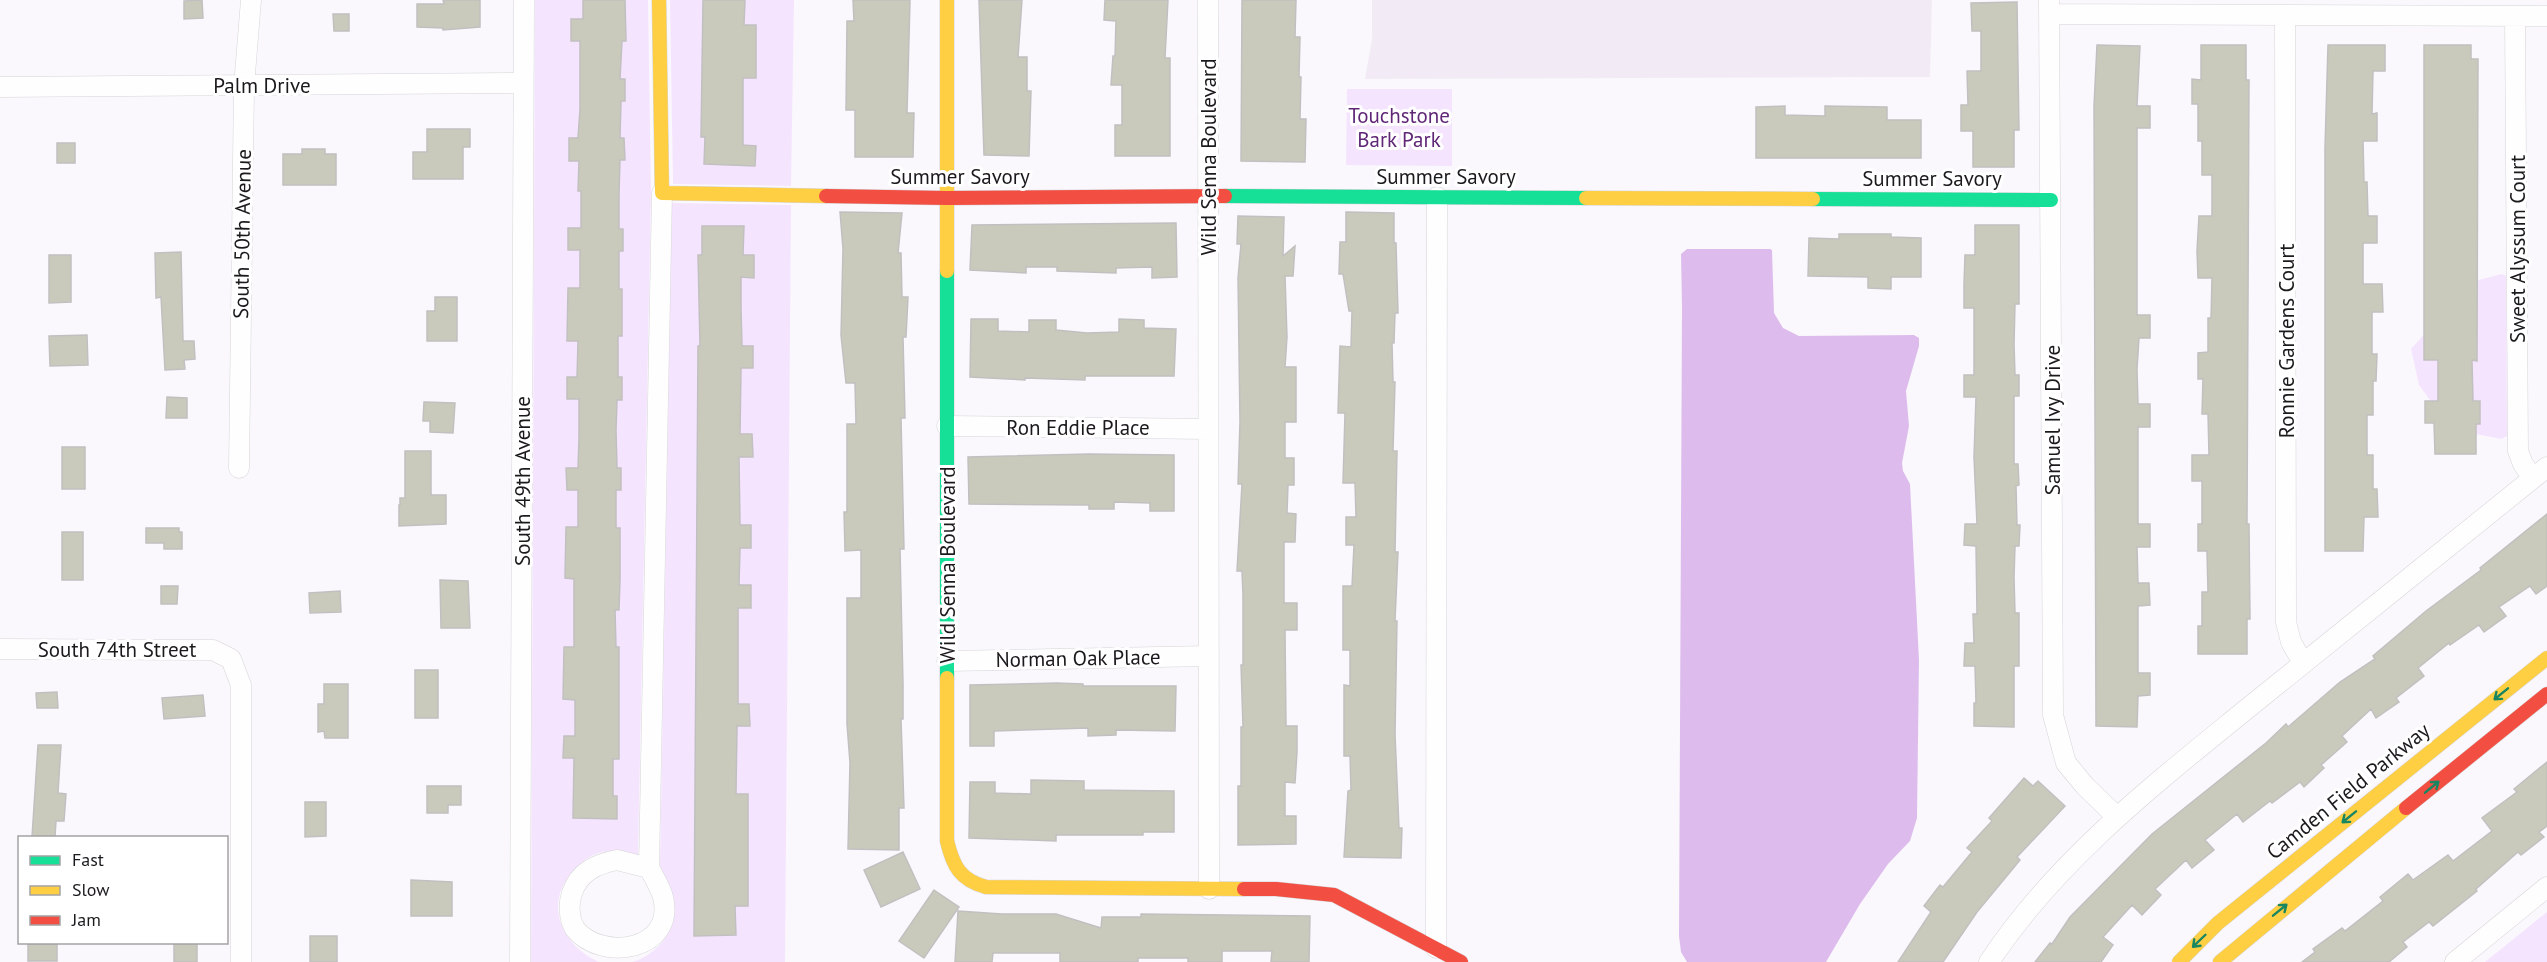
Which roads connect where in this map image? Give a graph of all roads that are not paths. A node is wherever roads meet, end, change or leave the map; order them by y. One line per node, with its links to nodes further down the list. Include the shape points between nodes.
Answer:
1 (251, 0): 11 (street, South 50th Avenue)
2 (524, 0): 10 (street, South 49th Avenue)
3 (659, 0): 13 (street)
4 (947, 0): 16 (street, Wild Senna Boulevard)
5 (1208, 0): 14 (street, Wild Senna Boulevard)
6 (2049, 7): 7 (street); 17 (street, Samuel Ivy Drive)
7 (2285, 15): 8 (street); 26 (street, Ronnie Gardens Court, via 2286,622 2291,642)
8 (2515, 16): 9 (street); 21 (street, Sweet Alyssum Court, via 2518,451 2523,464)
9 (2547, 16)
10 (523, 83): 11 (street, Palm Drive); 34 (street, South 49th Avenue)
11 (244, 86): 12 (street, Palm Drive); 20 (street, South 50th Avenue)
12 (0, 87)
13 (662, 193): 16 (street, Summer Savory); 29 (street)
14 (1208, 196): 15 (street, Summer Savory); 16 (street, Summer Savory); 19 (street, Wild Senna Boulevard)
15 (1437, 197): 17 (street, Summer Savory); 32 (street)
16 (947, 198): 18 (street, Wild Senna Boulevard)
17 (2051, 200): 28 (street, Samuel Ivy Drive, via 2053,715 2066,763)
18 (947, 426): 19 (street, Ron Eddie Place); 25 (street, Wild Senna Boulevard)
19 (1208, 429): 23 (street, Wild Senna Boulevard)
20 (239, 468)
21 (2540, 472): 26 (street)
22 (0, 649): 33 (street, South 74th Street, via 213,650 231,659 241,686)
23 (1209, 656): 25 (street, Norman Oak Place); 31 (street, Wild Senna Boulevard)
24 (2547, 658): 37 (street, Camden Field Parkway, one-way to 37, via 2218,923)
25 (947, 662): 31 (street, Wild Senna Boulevard, via 947,841 952,863 962,878 974,885 1024,889)
26 (2303, 663): 28 (street)
27 (2547, 694): 38 (street, one-way to 27)
28 (2117, 817): 36 (street, via 2093,837 2044,891)
29 (649, 868): 29 (street, via 663,897 664,913 651,942 622,956 606,955 591,948 572,925 569,910 578,881 588,870 617,860)
30 (2547, 887): 39 (street)
31 (1209, 889): 32 (street, Wild Senna Boulevard, via 1276,889 1334,895)
32 (1437, 948): 35 (street, Wild Senna Boulevard)
33 (241, 962)
34 (520, 962)
35 (1461, 962)
36 (1989, 962)
37 (2178, 962)
38 (2220, 962)
39 (2455, 962)

